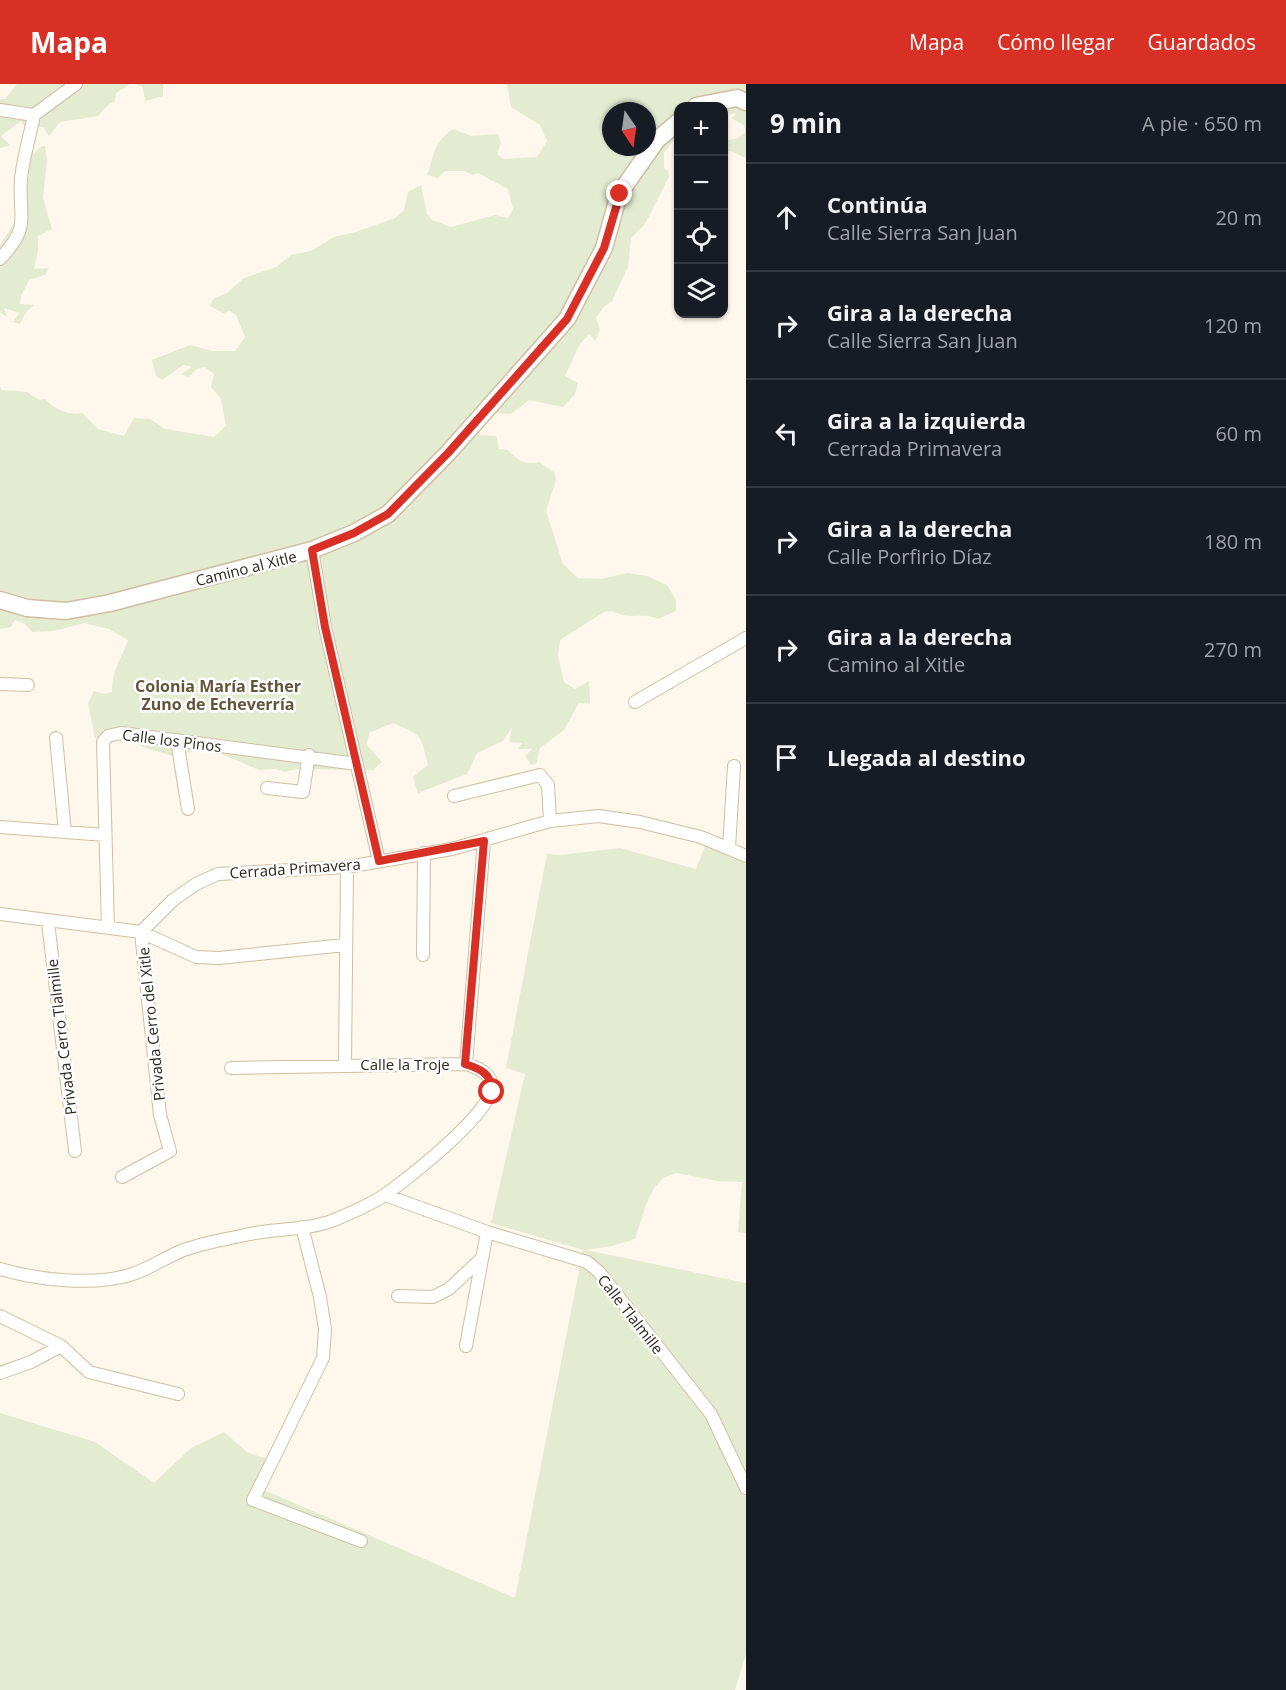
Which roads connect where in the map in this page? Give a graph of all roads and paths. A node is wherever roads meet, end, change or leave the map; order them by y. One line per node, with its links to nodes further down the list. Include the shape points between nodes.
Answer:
1 (76, 84): 5 (street)
2 (717, 102): 3 (street, via 738,98)
3 (746, 102)
4 (0, 110): 5 (street)
5 (34, 115): 7 (street, via 21,179 23,226)
6 (674, 125): 8 (street, Camino al Xitle, via 657,140 620,194 604,248 567,319 388,514)
7 (0, 260)
8 (312, 550): 9 (street, Camino al Xitle, via 66,611 27,608); 17 (street, via 325,627)
9 (0, 600)
10 (746, 638): 13 (street)
11 (0, 684): 12 (street)
12 (28, 685)
13 (635, 702)
14 (56, 738): 24 (street)
15 (177, 740): 16 (street, Calle los Pinos); 21 (street); 25 (street, Calle los Pinos, via 121,733 108,736 103,742)
16 (309, 755): 17 (street, Calle los Pinos); 19 (street, via 303,792)
17 (357, 764): 30 (street)
18 (734, 766): 27 (street)
19 (267, 788)
20 (454, 796): 22 (street, via 540,775 548,785)
21 (188, 809)
22 (550, 821): 26 (street, Cerrada Primavera); 27 (street, Cerrada Primavera, via 599,816 691,835)
23 (0, 827): 24 (street)
24 (65, 832): 25 (street)
25 (105, 835): 34 (street, Calle los Pinos)
26 (484, 841): 28 (street, Cerrada Primavera); 39 (street)
27 (729, 848): 29 (street, Cerrada Primavera)
28 (424, 853): 30 (street, Cerrada Primavera); 37 (street)
29 (746, 856)
30 (379, 861): 31 (street, Cerrada Primavera)
31 (346, 867): 35 (street, Cerrada Primavera, via 218,874 173,900); 36 (street)
32 (0, 914): 33 (street)
33 (48, 922): 34 (street); 41 (street, Privada Cerro Tlalmille)
34 (108, 928): 35 (street)
35 (141, 932): 36 (street, via 196,957); 42 (street, Privada Cerro del Xitle, via 160,1115 170,1151)
36 (345, 945): 38 (street)
37 (423, 955)
38 (345, 1064): 39 (street, Calle la Troje); 40 (street, Calle la Troje)
39 (465, 1064): 43 (street, via 481,1069 492,1084 483,1110 467,1128)
40 (231, 1068)
41 (75, 1151)
42 (122, 1176)
43 (385, 1195): 44 (street, via 331,1221); 45 (street, Calle Tlalmille)
44 (302, 1227): 47 (street, via 252,1233 181,1251 130,1275 77,1281); 55 (street, via 320,1297 325,1329 323,1358 253,1500)
45 (488, 1232): 46 (street); 54 (street, Calle Tlalmille, via 574,1256 599,1272 711,1414)
46 (482, 1258): 48 (street, via 449,1289 433,1297); 51 (street)
47 (0, 1269)
48 (398, 1296)
49 (0, 1316): 50 (street)
50 (61, 1346): 52 (street); 53 (street, via 89,1372)
51 (466, 1346)
52 (0, 1372)
53 (178, 1394)
54 (746, 1488)
55 (361, 1541)

